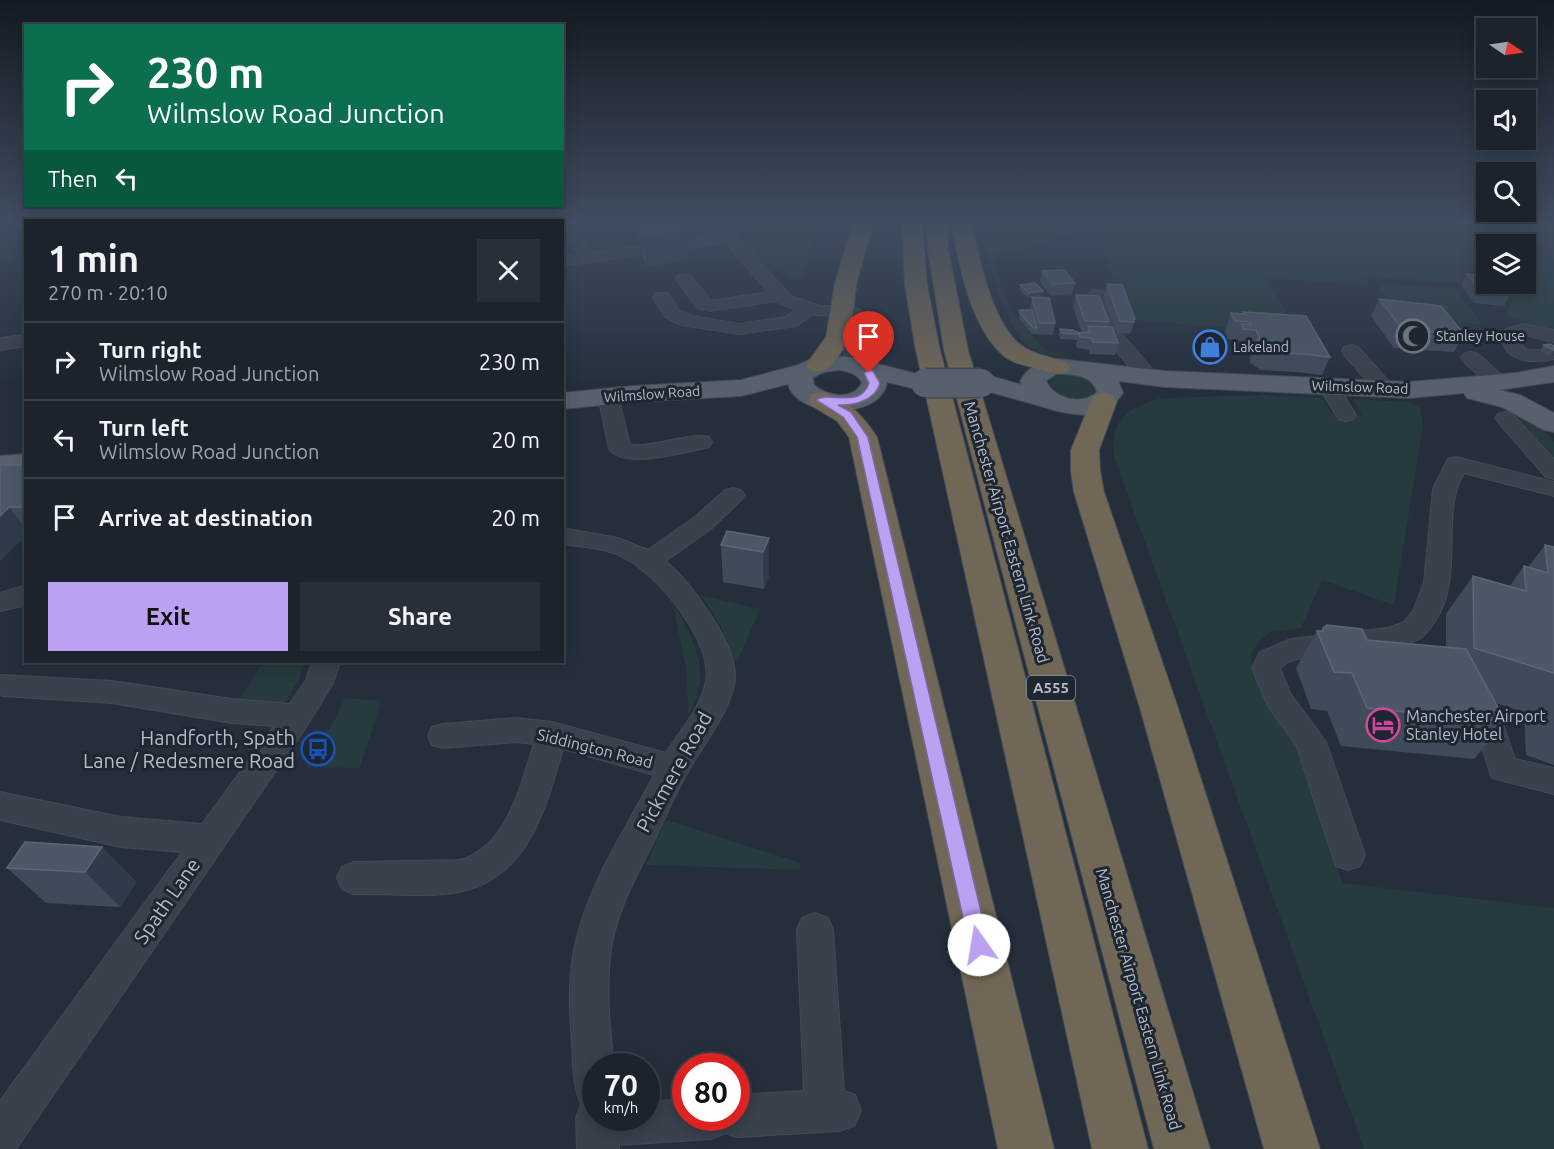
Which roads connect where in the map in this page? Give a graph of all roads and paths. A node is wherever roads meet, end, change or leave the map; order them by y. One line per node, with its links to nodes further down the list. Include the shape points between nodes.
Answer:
1 (764, 277): 7 (street)
2 (848, 277): 11 (highway)
3 (915, 277): 65 (highway, Manchester Airport Eastern Link Road / A555, via 927,346)
4 (943, 277): 66 (highway, Manchester Airport Eastern Link Road / A555, via 957,350)
5 (974, 277): 18 (highway, via 994,328 1005,344)
6 (684, 279): 7 (street, via 703,304 711,306)
7 (780, 295): 10 (street)
8 (1097, 295): 19 (street, via 1112,335)
9 (662, 297): 10 (street, via 671,314 687,321 739,329 790,322)
10 (809, 309): 11 (street)
11 (843, 310): 17 (street, via 855,314 853,337); 23 (highway, via 836,345)
12 (24, 340): 13 (street)
13 (0, 344)
14 (1351, 351): 26 (street)
15 (1552, 354): 20 (main road, Wilmslow Road)
16 (1471, 358): 20 (street)
17 (859, 367): 21 (main road); 23 (main road, via 839,363); 29 (main road, via 875,383)
18 (1047, 370): 22 (main road); 27 (main road); 31 (main road, via 1033,381 1034,387)
19 (1155, 378): 24 (main road, Wilmslow Road, via 1223,375); 27 (main road, Wilmslow Road); 27 (main road, Wilmslow Road, via 1116,375)
20 (1507, 382): 25 (main road, Wilmslow Road); 32 (main road)
21 (924, 383): 22 (main road, bridge); 29 (main road)
22 (984, 383): 31 (main road)
23 (815, 384): 28 (main road, Wilmslow Road, via 778,391 741,388); 29 (main road, via 843,402); 64 (highway, via 863,437)
24 (1328, 386): 26 (main road, Wilmslow Road); 33 (street)
25 (1460, 387): 26 (main road, Wilmslow Road); 35 (main road, via 1511,401)
26 (1385, 389)
27 (1099, 390): 31 (main road, via 1085,406); 67 (highway, via 1101,414 1089,435 1083,463 1089,492 1160,708)
28 (609, 396): 30 (main road, Wilmslow Road); 36 (street, via 620,449 624,452)
29 (863, 397)
30 (564, 401)
31 (1052, 401)
32 (1554, 414)
33 (1346, 415)
34 (1505, 418): 39 (street)
35 (1554, 424)
36 (701, 442)
37 (24, 463): 38 (main road)
38 (0, 465)
39 (1554, 472)
40 (24, 482): 41 (street)
41 (0, 484)
42 (1554, 489): 58 (street, via 1456,464 1445,486 1436,585 1429,607 1413,629 1388,638 1291,649 1270,659 1266,668 1269,679 1278,698 1311,742)
43 (733, 495): 45 (street, via 688,537)
44 (564, 536): 45 (street, Pickmere Road, via 602,540)
45 (650, 560): 54 (street, Pickmere Road, via 695,609 709,636 721,677 710,709)
46 (24, 595): 47 (street)
47 (0, 602)
48 (326, 663): 50 (street, Spath Lane, via 319,683)
49 (3, 686): 50 (street, via 112,692 232,711)
50 (298, 716): 57 (street, Spath Lane)
51 (1488, 721): 55 (street, via 1503,769)
52 (552, 734): 53 (street, Siddington Road, via 516,730); 54 (street, Siddington Road); 59 (street, via 524,819 507,848 485,868 461,876)
53 (443, 736)
54 (674, 768): 61 (street, Pickmere Road, via 621,871 594,938 589,1000)
55 (1554, 781)
56 (0, 806): 57 (street, via 121,832)
57 (210, 840): 63 (street, Spath Lane)
58 (1348, 855)
59 (354, 878)
60 (815, 930): 62 (street, via 832,1109)
61 (593, 1053)
62 (750, 1115)
63 (0, 1136)
64 (1026, 1149)
65 (1120, 1149)
66 (1182, 1149)
67 (1292, 1149)

